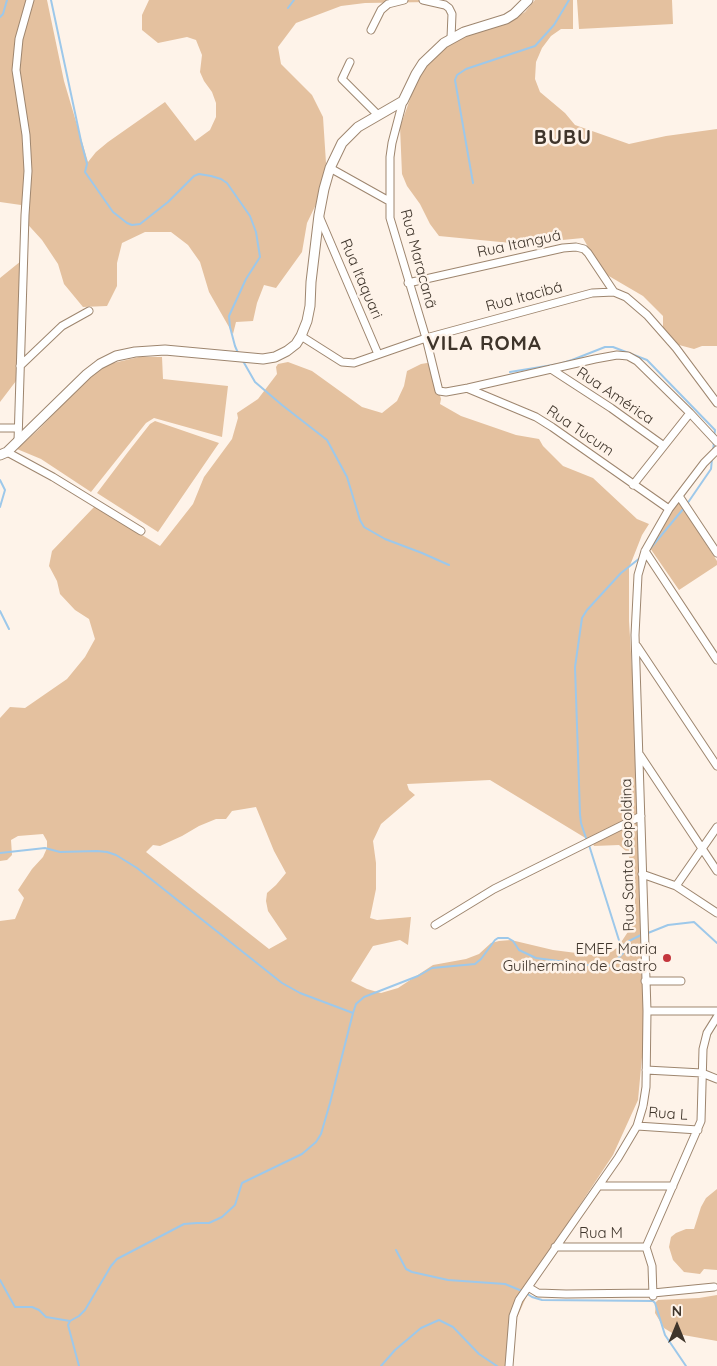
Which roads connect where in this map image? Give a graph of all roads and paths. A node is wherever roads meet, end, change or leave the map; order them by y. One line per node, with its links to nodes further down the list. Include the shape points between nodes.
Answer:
1 (30, 0): 19 (street, via 16,70 28,171)
2 (404, 0): 5 (street, via 388,4 381,10)
3 (424, 0): 6 (street, via 449,8 452,14)
4 (528, 0): 6 (street, via 506,19)
5 (372, 30)
6 (451, 38): 8 (street, via 423,63)
7 (350, 62): 9 (street, via 342,79)
8 (403, 101): 9 (street); 11 (street, Rua Maracanã, via 392,143)
9 (378, 115): 10 (street, via 348,135)
10 (330, 168): 11 (street); 12 (street)
11 (389, 201): 13 (street, Rua Maracanã, via 390,218)
12 (319, 215): 16 (street, via 310,306); 18 (street, Rua Itaquari)
13 (408, 283): 14 (street, Rua Itanguá, via 576,247 588,253); 17 (street, Rua Maracanã)
14 (614, 292): 17 (street, Rua Itacibá, via 592,293); 22 (street, via 626,297 647,315)
15 (89, 311): 19 (street, via 62,326)
16 (301, 336): 18 (street, Rua Itacibá, via 342,362 354,363); 26 (street, via 287,351 262,359 165,350 116,356 88,374)
17 (426, 338): 18 (street, Rua Itacibá); 21 (street, Rua Maracanã, via 438,390)
18 (378, 354)
19 (20, 366): 25 (street)
20 (551, 369): 21 (street); 23 (street, via 610,356 628,356); 28 (street, Rua América)
21 (468, 388): 31 (street, Rua Tucum, via 536,417)
22 (717, 403)
23 (690, 413): 27 (street); 28 (street)
24 (0, 428): 25 (street)
25 (18, 428): 26 (street)
26 (18, 441): 30 (street)
27 (717, 442)
28 (664, 446): 31 (street)
29 (717, 450): 32 (street, Rua Santa Leopoldina)
30 (3, 453): 34 (street, via 53,477)
31 (633, 485): 33 (street, Rua Tucum)
32 (679, 496): 33 (street, Rua Santa Leopoldina); 36 (street)
33 (669, 510): 35 (street, Rua Santa Leopoldina)
34 (141, 531)
35 (646, 551): 37 (street, Rua Santa Leopoldina, via 638,575); 38 (street)
36 (717, 553)
37 (636, 645): 39 (street, Rua Santa Leopoldina); 40 (street)
38 (717, 660)
39 (640, 755): 41 (street, Rua Santa Leopoldina); 43 (street)
40 (717, 766)
41 (641, 816): 45 (street, Rua Santa Leopoldina); 48 (street, via 494,889)
42 (717, 827): 43 (street)
43 (703, 848): 44 (street); 46 (street)
44 (717, 871)
45 (642, 874): 46 (street); 49 (street, Rua Santa Leopoldina)
46 (676, 886): 47 (street)
47 (717, 913)
48 (434, 926)
49 (645, 981): 50 (street); 51 (street, Rua Santa Leopoldina)
50 (681, 981)
51 (647, 1011): 52 (street); 54 (street, Rua Santa Leopoldina)
52 (717, 1011)
53 (717, 1016): 55 (street, via 704,1040)
54 (646, 1070): 55 (street); 57 (street, Rua Santa Leopoldina, via 643,1106)
55 (702, 1073): 56 (street); 58 (street, via 702,1117)
56 (717, 1079)
57 (637, 1126): 58 (street, Rua L); 59 (street, Rua Santa Leopoldina)
58 (698, 1130): 60 (street)
59 (599, 1186): 60 (street); 61 (street, Rua Santa Leopoldina)
60 (673, 1186): 62 (street)
61 (555, 1247): 62 (street, Rua M); 63 (street, Rua Santa Leopoldina)
62 (646, 1247): 65 (street, via 652,1266)
63 (528, 1287): 65 (street, via 538,1293); 66 (street, Rua Santa Leopoldina, via 513,1316)
64 (714, 1287): 65 (street)
65 (653, 1295)
66 (509, 1366)

